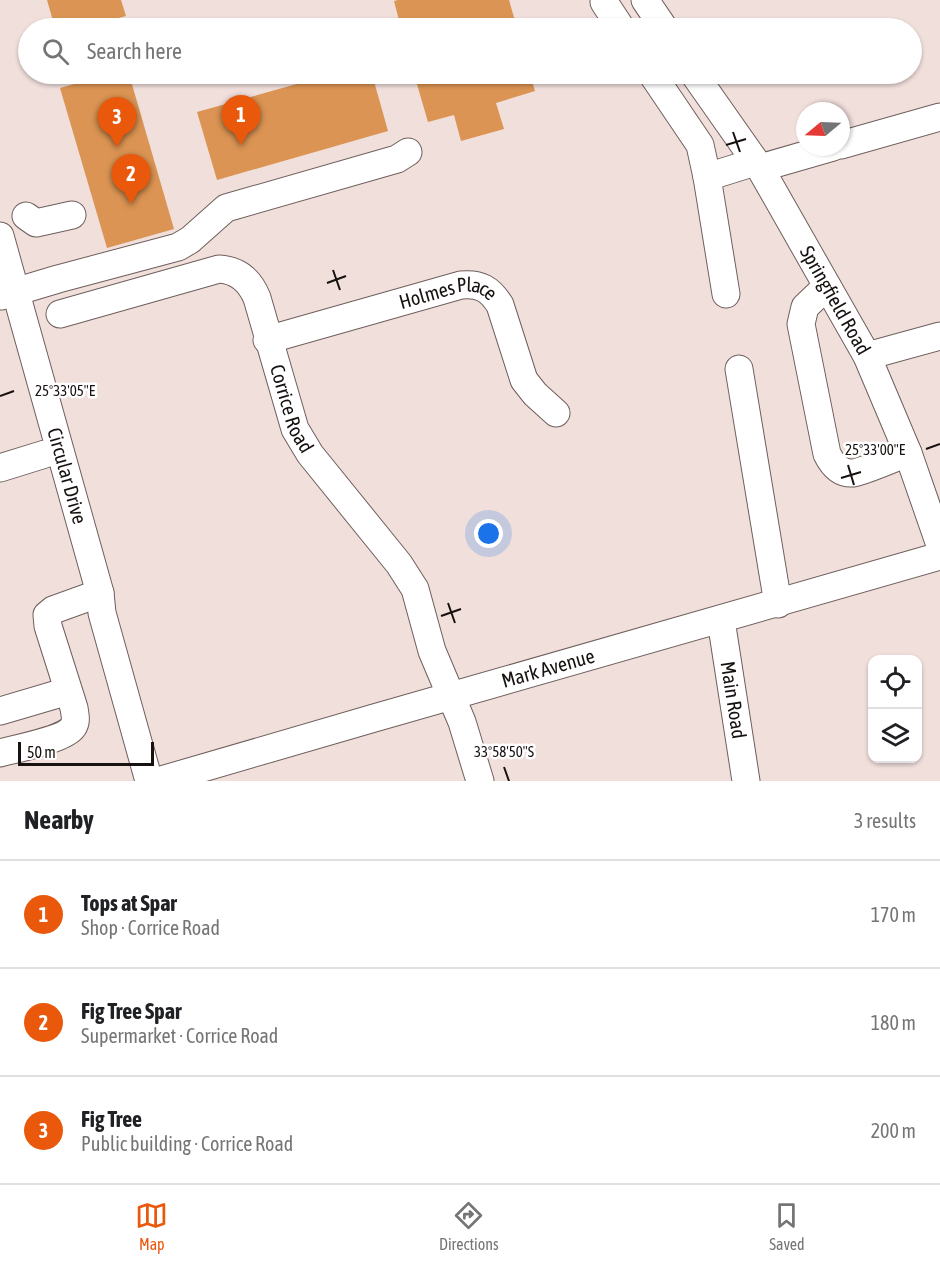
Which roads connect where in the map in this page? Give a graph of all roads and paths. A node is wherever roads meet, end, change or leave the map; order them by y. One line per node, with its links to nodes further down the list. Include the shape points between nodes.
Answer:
1 (604, 2): 2 (street)
2 (614, 18)
3 (659, 84): 10 (street, via 700,145)
4 (701, 84): 9 (street, Springfield Road)
5 (940, 117): 6 (street)
6 (850, 142)
7 (408, 152): 15 (street, via 397,159 226,208 178,247)
8 (796, 156): 9 (street)
9 (758, 165): 10 (street); 14 (street, Springfield Road)
10 (707, 177): 16 (street)
11 (72, 214): 12 (street, via 36,223)
12 (26, 216)
13 (0, 236): 15 (street, Circular Drive)
14 (827, 286): 20 (street, Springfield Road); 23 (street, via 805,307 801,324 827,454 840,470 853,473)
15 (6, 294): 24 (street, Circular Drive); 28 (street, Circular Drive)
16 (726, 294)
17 (60, 314): 19 (street, Corrice Road, via 207,272 228,270 253,288)
18 (940, 336): 20 (street)
19 (267, 340): 22 (street, Holmes Place, via 475,284 488,289 500,305 524,380); 32 (street, Corrice Road, via 288,412 301,441 409,577)
20 (867, 356): 23 (street, Springfield Road)
21 (739, 369): 29 (street)
22 (556, 413)
23 (908, 453): 26 (street, Springfield Road)
24 (45, 454): 25 (street); 28 (street, Circular Drive)
25 (0, 468)
26 (940, 545)
27 (940, 556): 29 (street, Mark Avenue)
28 (97, 601): 31 (street, via 53,610 47,615); 35 (street, Circular Drive)
29 (778, 604): 30 (street, Mark Avenue)
30 (721, 620): 32 (street, Mark Avenue); 38 (street, Main Road)
31 (68, 691): 33 (street); 34 (street, via 75,725 64,735)
32 (450, 695): 36 (street, Mark Avenue); 37 (street, Corrice Road)
33 (0, 711)
34 (0, 753)
35 (148, 781)
36 (158, 781)
37 (480, 781)
38 (746, 781)

